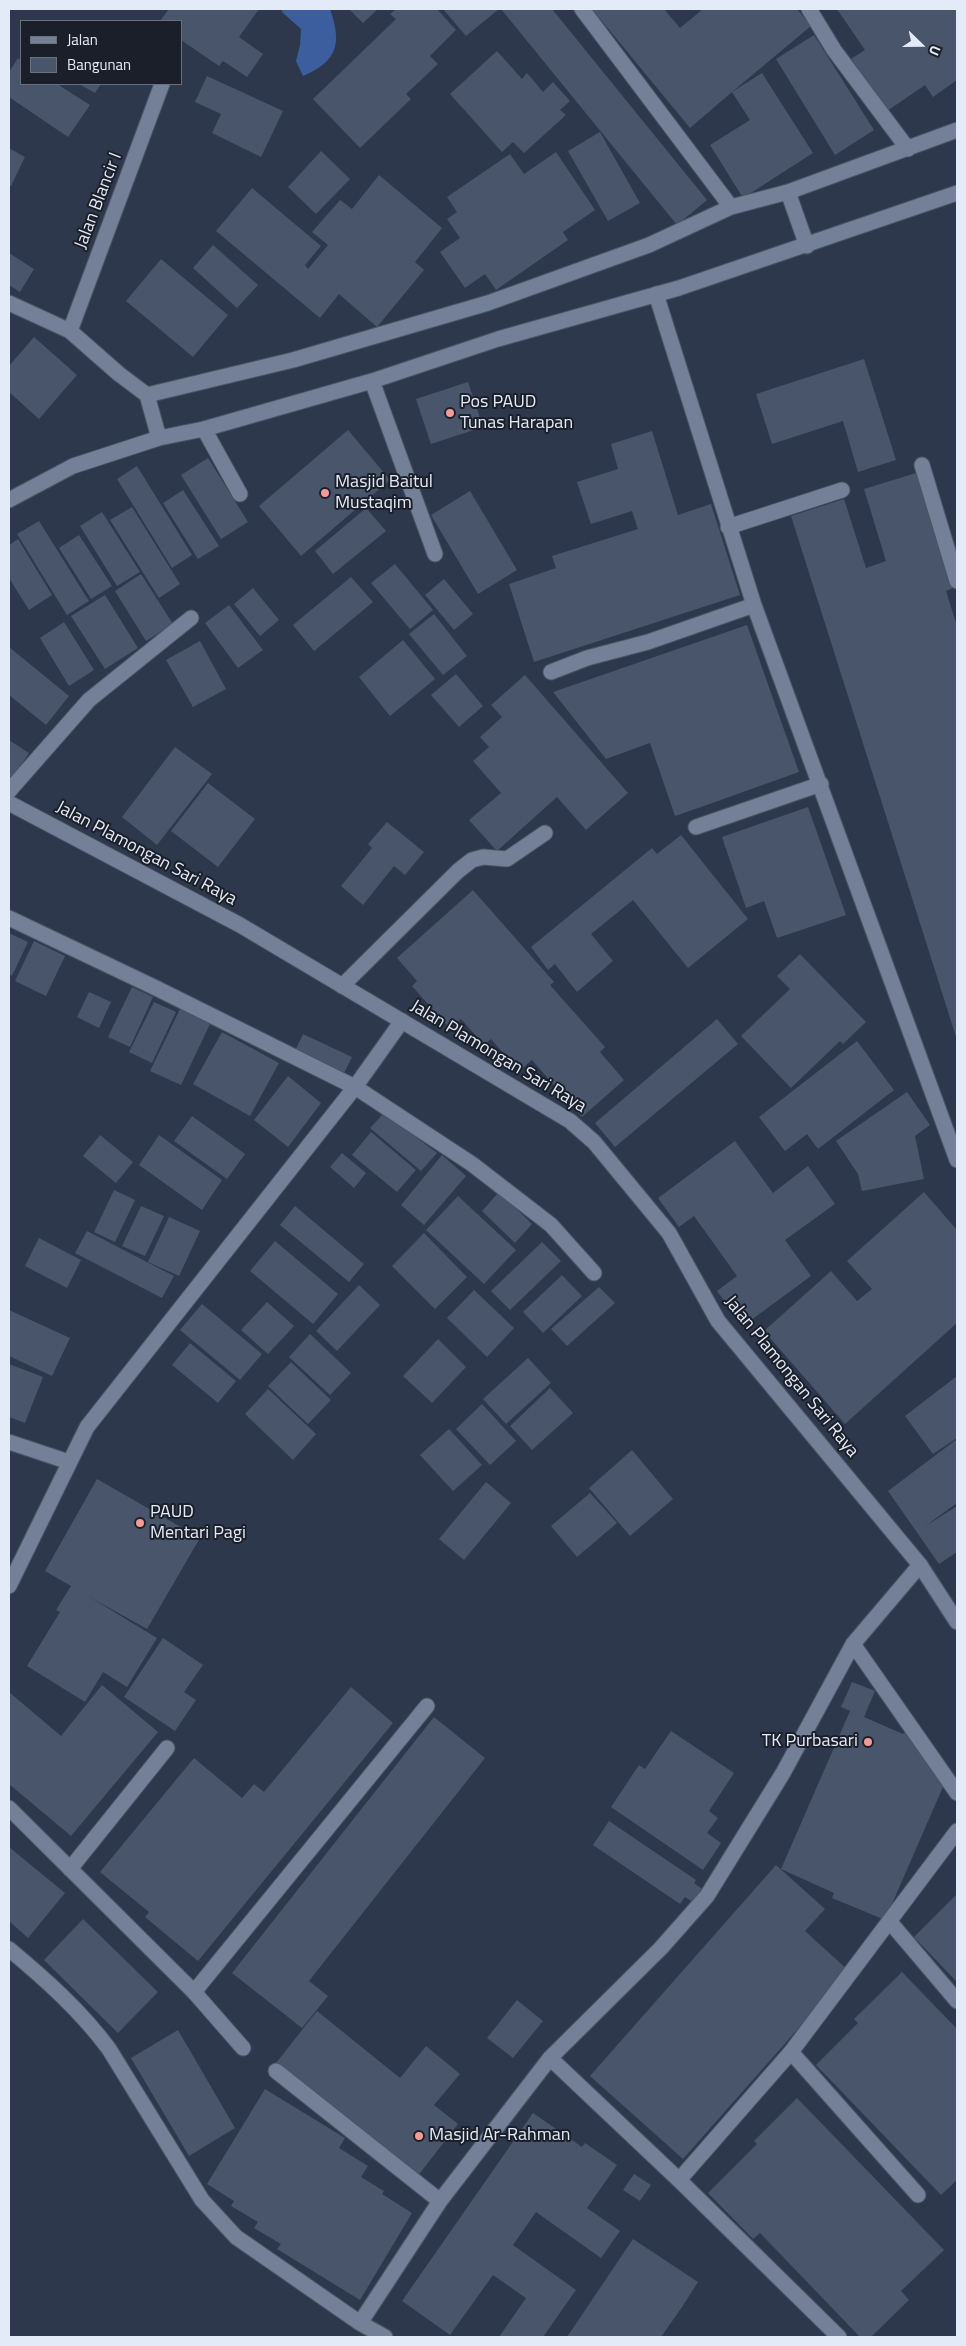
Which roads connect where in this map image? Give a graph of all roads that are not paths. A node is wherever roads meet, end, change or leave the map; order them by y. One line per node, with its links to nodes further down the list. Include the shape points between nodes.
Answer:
1 (582, 9): 8 (street)
2 (809, 9): 5 (street, via 834,50)
3 (162, 85): 12 (street, Jalan Blancir I)
4 (957, 130): 5 (street)
5 (908, 149): 6 (street)
6 (788, 192): 8 (street); 9 (street)
7 (957, 193): 9 (street)
8 (731, 207): 14 (street, via 650,245 488,303 293,360)
9 (807, 246): 10 (street)
10 (656, 294): 13 (street, via 498,339); 21 (street)
11 (9, 302): 12 (street)
12 (70, 331): 14 (street)
13 (372, 381): 15 (street); 22 (street)
14 (148, 395): 16 (street)
15 (204, 429): 16 (street); 19 (street)
16 (160, 438): 20 (street, via 74,466)
17 (922, 465): 23 (street)
18 (842, 490): 21 (street)
19 (240, 494)
20 (9, 500)
21 (728, 528): 24 (street)
22 (435, 554)
23 (957, 581)
24 (754, 605): 26 (street); 27 (street)
25 (191, 618): 28 (street, via 89,700)
26 (551, 672)
27 (820, 784): 30 (street); 36 (street)
28 (9, 791)
29 (9, 803): 33 (street, Jalan Plamongan Sari Raya, via 240,925)
30 (696, 827)
31 (545, 833): 33 (street, via 507,859 483,857 472,860)
32 (9, 918): 35 (street)
33 (342, 986): 34 (street, Jalan Plamongan Sari Raya)
34 (402, 1021): 35 (street); 40 (street, Jalan Plamongan Sari Raya, via 570,1121 594,1142 669,1233 718,1321)
35 (355, 1087): 37 (street, via 472,1164 551,1225); 39 (street, via 87,1427)
36 (957, 1160)
37 (594, 1274)
38 (9, 1442): 39 (street)
39 (69, 1462): 41 (street)
40 (920, 1565): 42 (street, Jalan Plamongan Sari Raya); 43 (street)
41 (9, 1586)
42 (957, 1622)
43 (853, 1644): 46 (street); 56 (street, via 783,1773 707,1896 661,1948)
44 (426, 1706): 52 (street)
45 (167, 1748): 49 (street)
46 (957, 1793)
47 (9, 1808): 49 (street)
48 (957, 1833): 50 (street)
49 (70, 1869): 52 (street)
50 (890, 1922): 53 (street); 55 (street)
51 (9, 1949): 61 (street, via 93,2026 202,2200 222,2222 236,2236)
52 (194, 1992): 54 (street)
53 (957, 2001)
54 (243, 2048)
55 (791, 2052): 58 (street); 59 (street)
56 (550, 2058): 58 (street); 60 (street)
57 (276, 2071): 60 (street)
58 (679, 2180): 63 (street)
59 (918, 2195)
60 (440, 2201): 61 (street)
61 (360, 2323): 62 (street)
62 (385, 2337)
63 (839, 2337)

